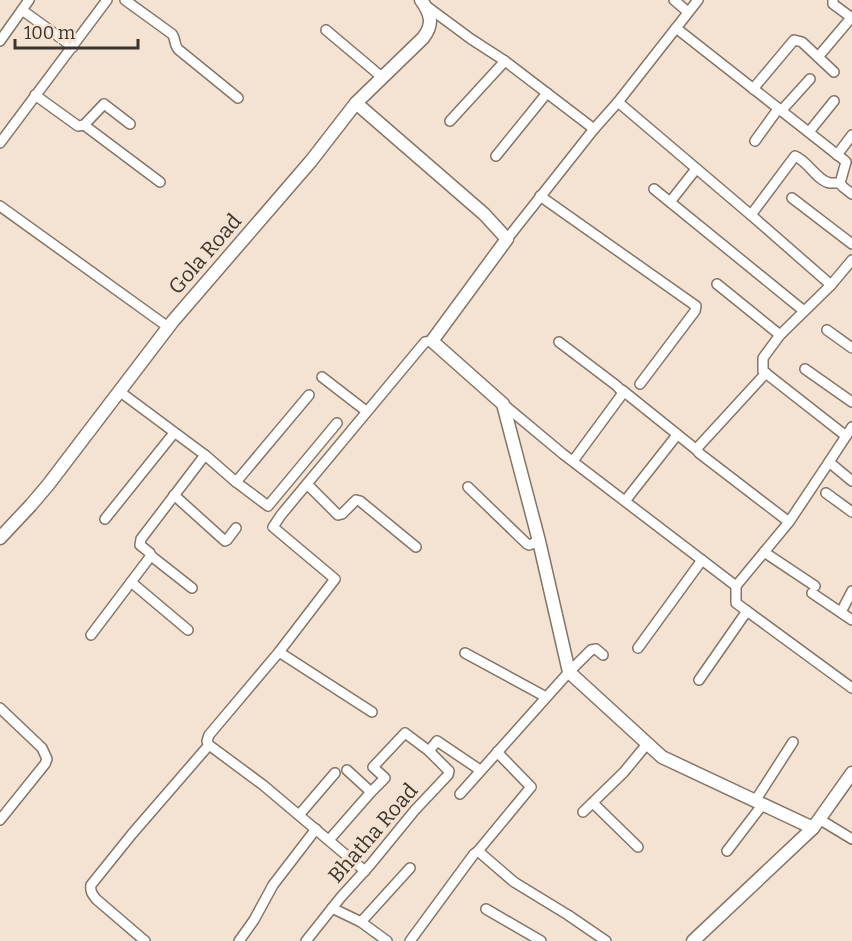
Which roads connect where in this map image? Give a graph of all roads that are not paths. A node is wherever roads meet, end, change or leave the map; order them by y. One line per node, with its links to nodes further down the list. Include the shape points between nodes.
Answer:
1 (29, 0): 8 (street)
2 (107, 0): 14 (street)
3 (125, 0): 23 (street, via 172,34 179,50)
4 (674, 0): 9 (street)
5 (698, 0): 9 (street)
6 (833, 0): 10 (street)
7 (422, 2): 16 (street); 18 (street, Gola Road, via 429,15 428,32)
8 (22, 10): 13 (street); 14 (street)
9 (688, 12): 11 (street)
10 (851, 18): 15 (street)
11 (676, 28): 20 (street); 25 (street)
12 (326, 30): 18 (street)
13 (0, 41)
14 (73, 46): 22 (street)
15 (818, 57): 17 (street); 20 (street, via 793,40)
16 (505, 61): 21 (street); 28 (street)
17 (834, 72)
18 (383, 78): 26 (street, Gola Road)
19 (810, 79): 27 (street)
20 (753, 89): 27 (street)
21 (547, 93): 31 (street); 37 (street)
22 (35, 95): 30 (street, via 76,126); 35 (street)
23 (237, 98)
24 (834, 101): 32 (street)
25 (618, 102): 31 (street); 38 (street)
26 (356, 103): 48 (street, via 484,214); 54 (street, Gola Road)
27 (780, 110): 32 (street); 34 (street)
28 (450, 121)
29 (130, 124): 30 (street, via 104,104)
30 (84, 125): 39 (street)
31 (594, 129): 43 (street)
32 (809, 132): 36 (street)
33 (852, 135): 36 (street)
34 (755, 141)
35 (0, 143)
36 (837, 155): 40 (street, via 846,162)
37 (496, 156)
38 (696, 169): 45 (street); 47 (street)
39 (160, 182)
40 (840, 183): 42 (street); 47 (street, via 825,181 795,156)
41 (654, 189): 45 (street)
42 (851, 192)
43 (540, 196): 48 (street); 63 (street, via 696,306)
44 (792, 198): 49 (street)
45 (670, 202): 53 (street)
46 (0, 206): 54 (street)
47 (751, 215): 52 (street)
48 (507, 239): 57 (street)
49 (852, 244)
50 (852, 260): 52 (street)
51 (717, 284): 56 (street)
52 (831, 285): 53 (street)
53 (804, 311): 56 (street)
54 (168, 327): 65 (street, Gola Road)
55 (826, 330): 59 (street)
56 (780, 334): 61 (street, via 763,358)
57 (432, 341): 68 (street); 69 (street, via 425,342)
58 (559, 342): 64 (street)
59 (852, 348)
60 (806, 369): 67 (street)
61 (766, 373): 74 (street); 75 (street)
62 (322, 377): 69 (street)
63 (640, 384)
64 (622, 390): 73 (street); 77 (street)
65 (119, 391): 72 (street); 90 (street, Gola Road, via 42,492)
66 (309, 394): 80 (street)
67 (852, 402)
68 (503, 404): 77 (street); 91 (street)
69 (366, 411): 81 (street)
70 (337, 423): 80 (street, via 268,506)
71 (852, 427): 74 (street)
72 (174, 433): 76 (street); 87 (street)
73 (677, 435): 75 (street); 85 (street)
74 (846, 436): 78 (street)
75 (698, 451): 88 (street)
76 (205, 455): 80 (street); 84 (street)
77 (573, 461): 85 (street)
78 (829, 462): 79 (street); 88 (street)
79 (852, 481)
80 (236, 482)
81 (307, 484): 92 (street, via 338,515 354,501 360,501); 106 (street, via 273,527 335,579)
82 (468, 487): 91 (street, via 527,544)
83 (826, 494): 86 (street)
84 (174, 495): 89 (street, via 225,541); 94 (street, via 140,542)
85 (625, 501): 95 (street)
86 (852, 512)
87 (105, 519)
88 (789, 522): 93 (street)
89 (236, 528)
90 (0, 538)
91 (539, 541): 109 (street)
92 (416, 547)
93 (764, 552): 97 (street); 101 (street)
94 (150, 555): 96 (street); 98 (street)
95 (702, 560): 97 (street); 105 (street)
96 (131, 582): 103 (street); 104 (street)
97 (736, 586): 100 (street, via 736,603)
98 (192, 588)
99 (852, 591): 101 (street)
100 (747, 611): 110 (street); 111 (street)
101 (841, 612): 102 (street)
102 (852, 620)
103 (188, 630)
104 (91, 635)
105 (638, 648)
106 (279, 652): 114 (street); 117 (street, via 209,735)
107 (465, 653): 112 (street)
108 (603, 655): 109 (street, via 593,649)
109 (569, 672): 112 (street); 116 (street)
110 (699, 680)
111 (852, 688)
112 (546, 698): 119 (street)
113 (0, 708): 130 (street, via 42,748 47,759)
114 (372, 712)
115 (793, 742): 126 (street)
116 (647, 744): 126 (street, via 662,757); 127 (street)
117 (209, 745): 129 (street); 143 (street, via 91,885 96,899)
118 (429, 751): 121 (street, via 437,741); 124 (street, via 405,733 373,767 385,778); 139 (street, Bhatha Road, via 449,774)
119 (497, 752): 121 (street); 136 (street, via 531,787)
120 (346, 770): 124 (street)
121 (480, 770): 125 (street)
122 (335, 772): 129 (street)
123 (852, 773): 131 (street)
124 (371, 792): 134 (street)
125 (459, 794)
126 (759, 802): 131 (street); 137 (street)
127 (593, 803): 128 (street); 135 (street)
128 (584, 812)
129 (299, 815): 132 (street)
130 (0, 820)
131 (816, 824): 133 (street); 150 (street)
132 (316, 829): 134 (street); 144 (street, via 273,885)
133 (852, 839)
134 (329, 840): 139 (street)
135 (638, 847)
136 (478, 851): 147 (street); 149 (street, via 514,882)
137 (727, 851)
138 (410, 868): 142 (street)
139 (365, 871): 140 (street, Bhatha Road)
140 (332, 908): 142 (street); 145 (street, Bhatha Road)
141 (486, 909): 148 (street)
142 (360, 922): 146 (street)
143 (145, 941)
144 (239, 941)
145 (306, 941)
146 (387, 941)
147 (410, 941)
148 (541, 941)
149 (606, 941)
150 (693, 941)

